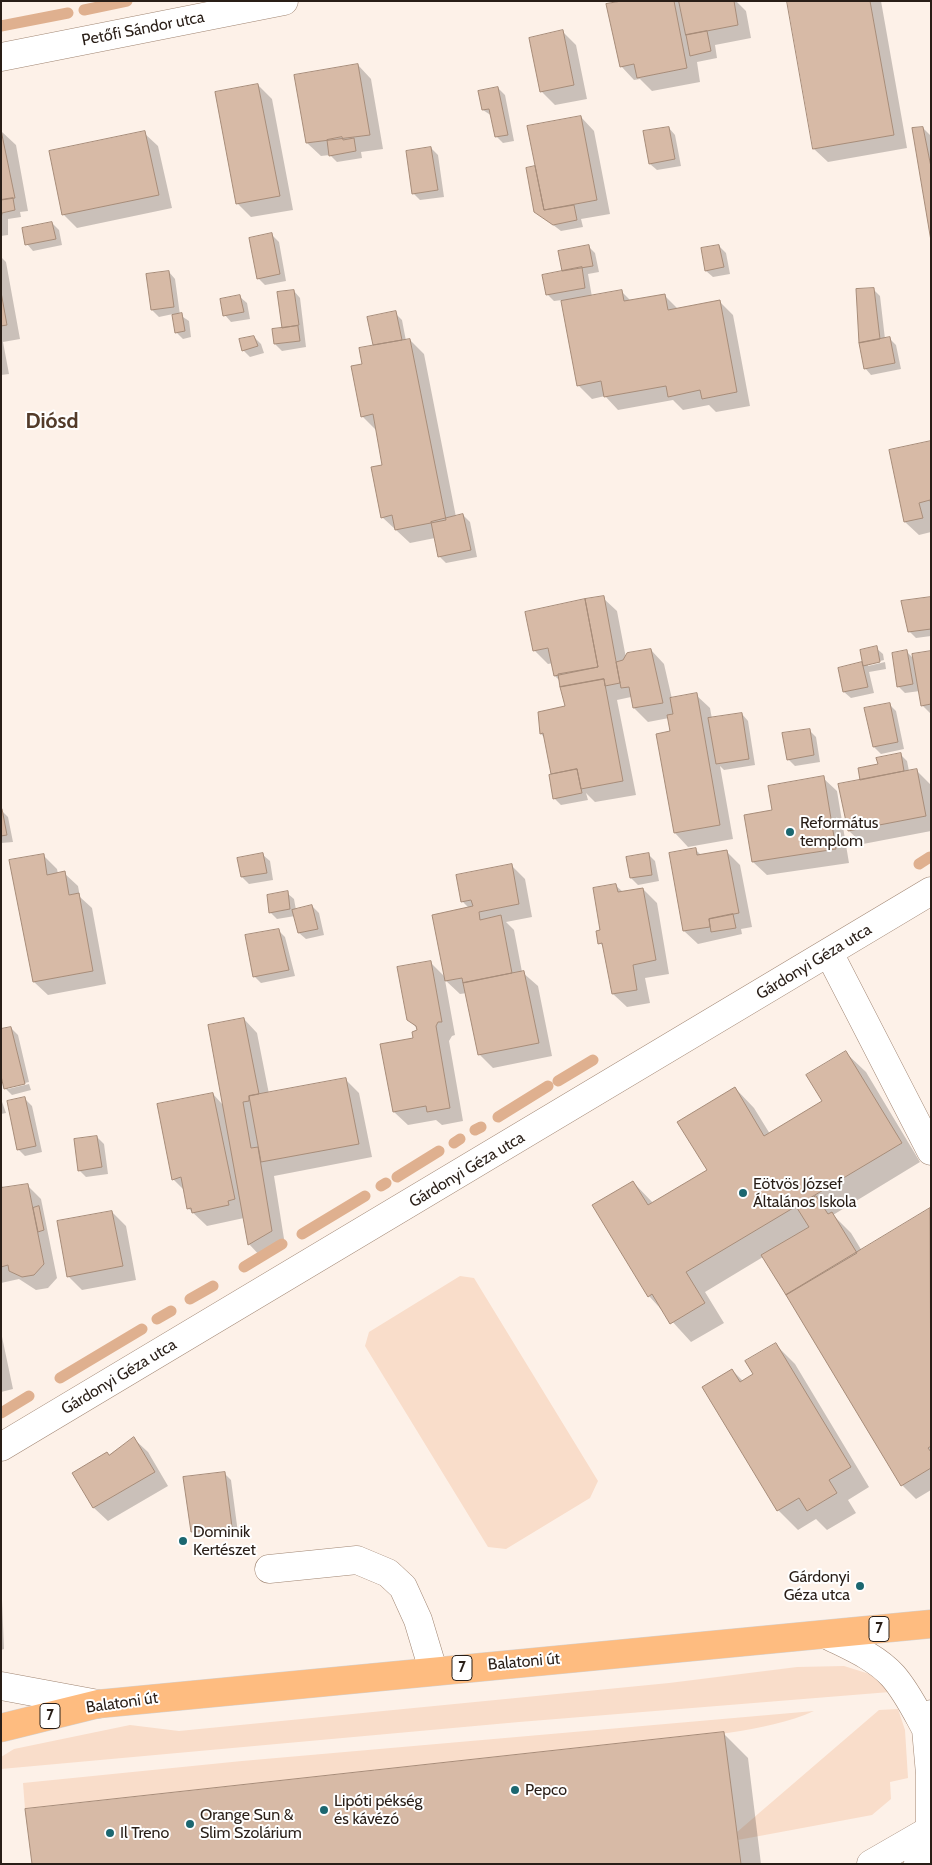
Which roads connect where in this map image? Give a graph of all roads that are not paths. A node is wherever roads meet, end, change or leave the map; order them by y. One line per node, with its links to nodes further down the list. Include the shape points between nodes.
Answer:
1 (284, 1): 2 (street, Petőfi Sándor utca)
2 (1, 57)
3 (931, 891): 4 (street, Gárdonyi Géza utca)
4 (828, 953): 5 (street); 6 (street, Gárdonyi Géza utca)
5 (926, 1134)
6 (1, 1447)
7 (270, 1569): 10 (street, via 357,1560 388,1573 402,1586)
8 (931, 1624): 9 (main road, Balatoni út / 7)
9 (827, 1635): 10 (main road, Balatoni út / 7); 13 (street, via 864,1654 892,1675)
10 (434, 1670): 12 (main road, Balatoni út / 7)
11 (1, 1686): 12 (street)
12 (98, 1704): 14 (main road, Balatoni út / 7)
13 (928, 1722): 15 (street)
14 (1, 1728)
15 (930, 1830): 16 (street); 17 (street)
16 (870, 1864)
17 (918, 1864)

